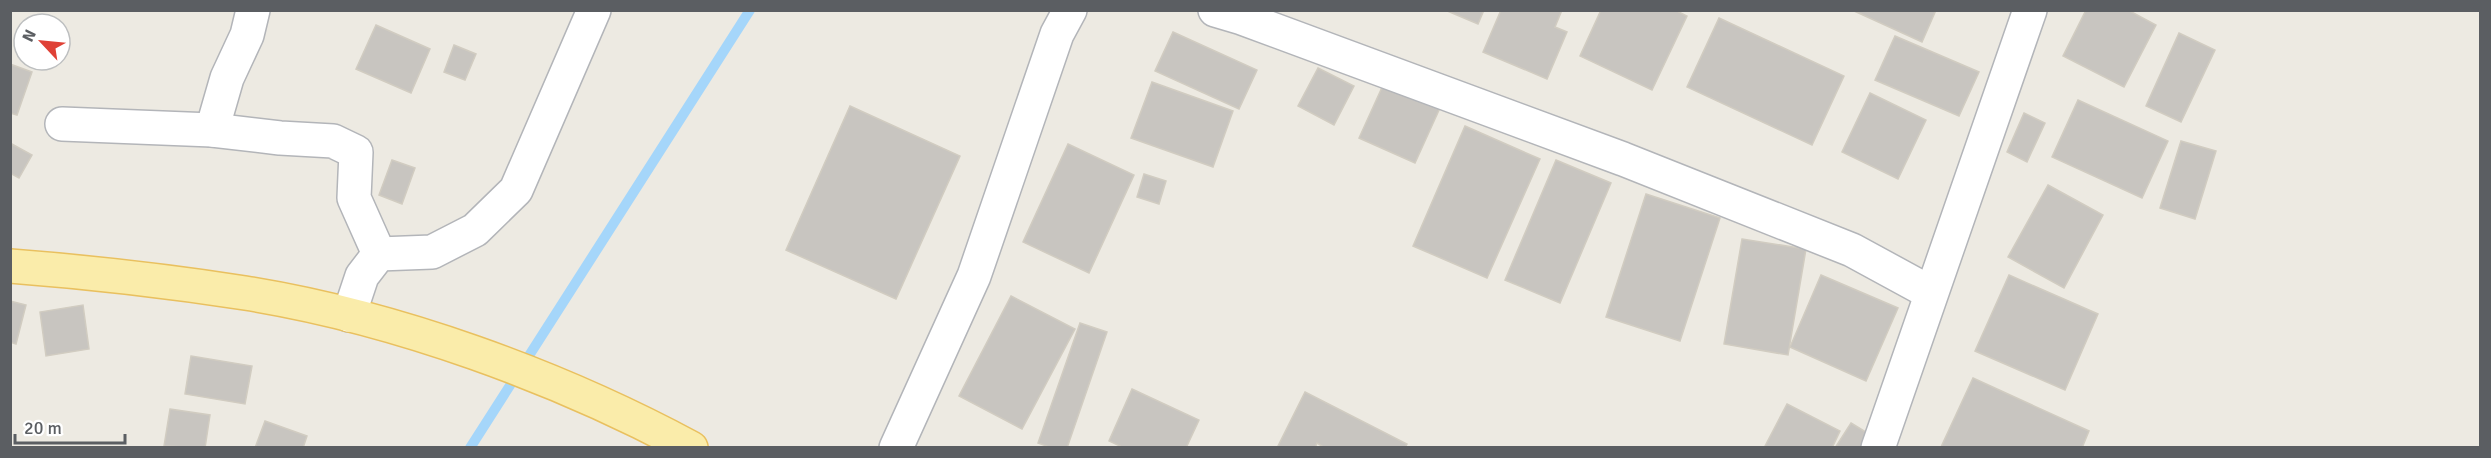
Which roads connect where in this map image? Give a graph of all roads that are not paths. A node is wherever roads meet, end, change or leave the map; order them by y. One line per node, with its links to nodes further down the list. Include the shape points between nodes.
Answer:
1 (253, 10): 7 (street)
2 (594, 10): 8 (street, via 516,190 475,230 432,252)
3 (1070, 10): 13 (street, via 1058,34 974,276)
4 (1215, 10): 10 (street, via 1623,159 1852,250)
5 (2030, 10): 10 (street)
6 (62, 124): 7 (street)
7 (212, 130): 8 (street, via 333,141 356,152 354,198)
8 (379, 254): 11 (street, via 362,276)
9 (10, 266): 11 (main road, via 246,293)
10 (1931, 293): 14 (street)
11 (349, 315): 12 (main road, via 480,356 635,418)
12 (691, 447)
13 (896, 447)
14 (1878, 447)

